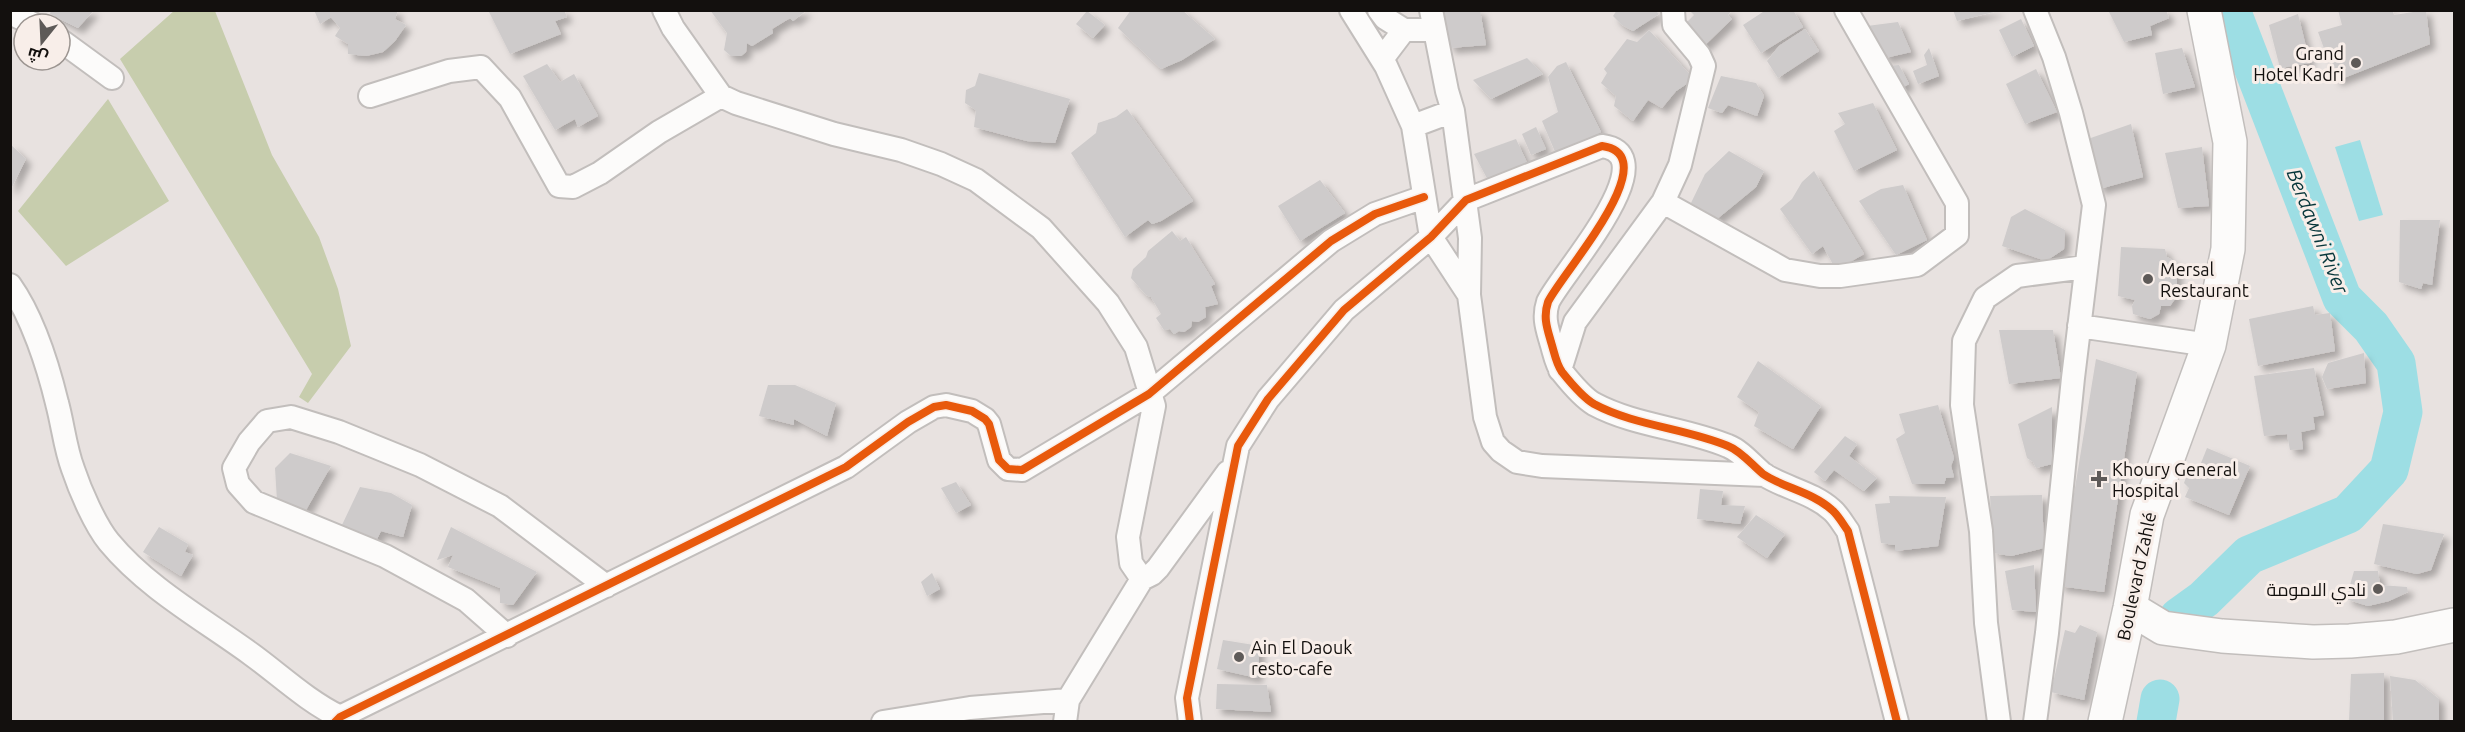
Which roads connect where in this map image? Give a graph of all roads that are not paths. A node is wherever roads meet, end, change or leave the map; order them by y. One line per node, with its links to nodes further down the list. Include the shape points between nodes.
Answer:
1 (664, 10): 14 (street)
2 (1351, 10): 11 (street)
3 (1379, 10): 9 (street)
4 (1673, 10): 19 (street, via 1674,25 1704,66 1680,165)
5 (1846, 10): 19 (street, via 1957,204 1957,235 1917,265 1820,276 1785,270)
6 (2035, 10): 21 (street, via 2071,113 2094,205)
7 (2204, 10): 25 (main road, Boulevard Zahlé, via 2230,142 2228,249)
8 (1432, 20): 9 (street); 15 (street)
9 (1404, 30): 11 (street)
10 (72, 49): 12 (street)
11 (1382, 59): 16 (street)
12 (112, 78)
13 (370, 96): 14 (street, via 449,70 481,67 510,98 559,186 573,187)
14 (721, 96): 27 (street, via 834,134 901,150 976,180 1041,228 1108,303 1136,347)
15 (1453, 111): 16 (street); 18 (street)
16 (1413, 126): 17 (street)
17 (1424, 197): 20 (street); 27 (street, via 1375,214 1331,241)
18 (1466, 200): 20 (street); 23 (street); 26 (street, via 1602,146 1619,153 1623,167 1620,191 1547,304 1545,321)
19 (1663, 202): 26 (street, via 1575,322)
20 (1431, 237): 23 (street); 28 (street, via 1344,310 1268,399 1238,446)
21 (2085, 267): 24 (street); 40 (street, via 2017,276 1985,298 1964,341 1962,405 1981,531 1986,623)
22 (10, 285): 36 (street, via 40,350 72,469 107,540 130,566)
23 (1469, 295): 29 (street, via 1485,417 1493,442 1516,462)
24 (2079, 326): 25 (street); 41 (street)
25 (2209, 345): 32 (main road, Boulevard Zahlé, via 2147,515)
26 (1560, 370): 29 (street, via 1593,403 1730,446)
27 (1149, 394): 30 (street, via 1154,406 1128,537 1131,563); 31 (street, via 1022,470 1008,469 999,460 985,419 956,406 934,407 846,467)
28 (1233, 466): 30 (street, via 1158,568); 38 (street, via 1187,698)
29 (1765, 475): 39 (street, via 1832,510 1848,531)
30 (1142, 579): 35 (street)
31 (606, 586): 34 (street); 34 (street, via 500,507 420,465 339,432 291,417 267,421 249,442 234,468 238,484 254,502 385,556 466,600)
32 (2130, 608): 33 (main road, via 2163,628 2313,642 2396,637); 42 (main road, Boulevard Zahlé)
33 (2454, 625)
34 (507, 636): 36 (street)
35 (1067, 711): 37 (street, via 970,708)
36 (337, 719)
37 (884, 722)
38 (1190, 722)
39 (1897, 722)
40 (1999, 722)
41 (2035, 722)
42 (2105, 722)

